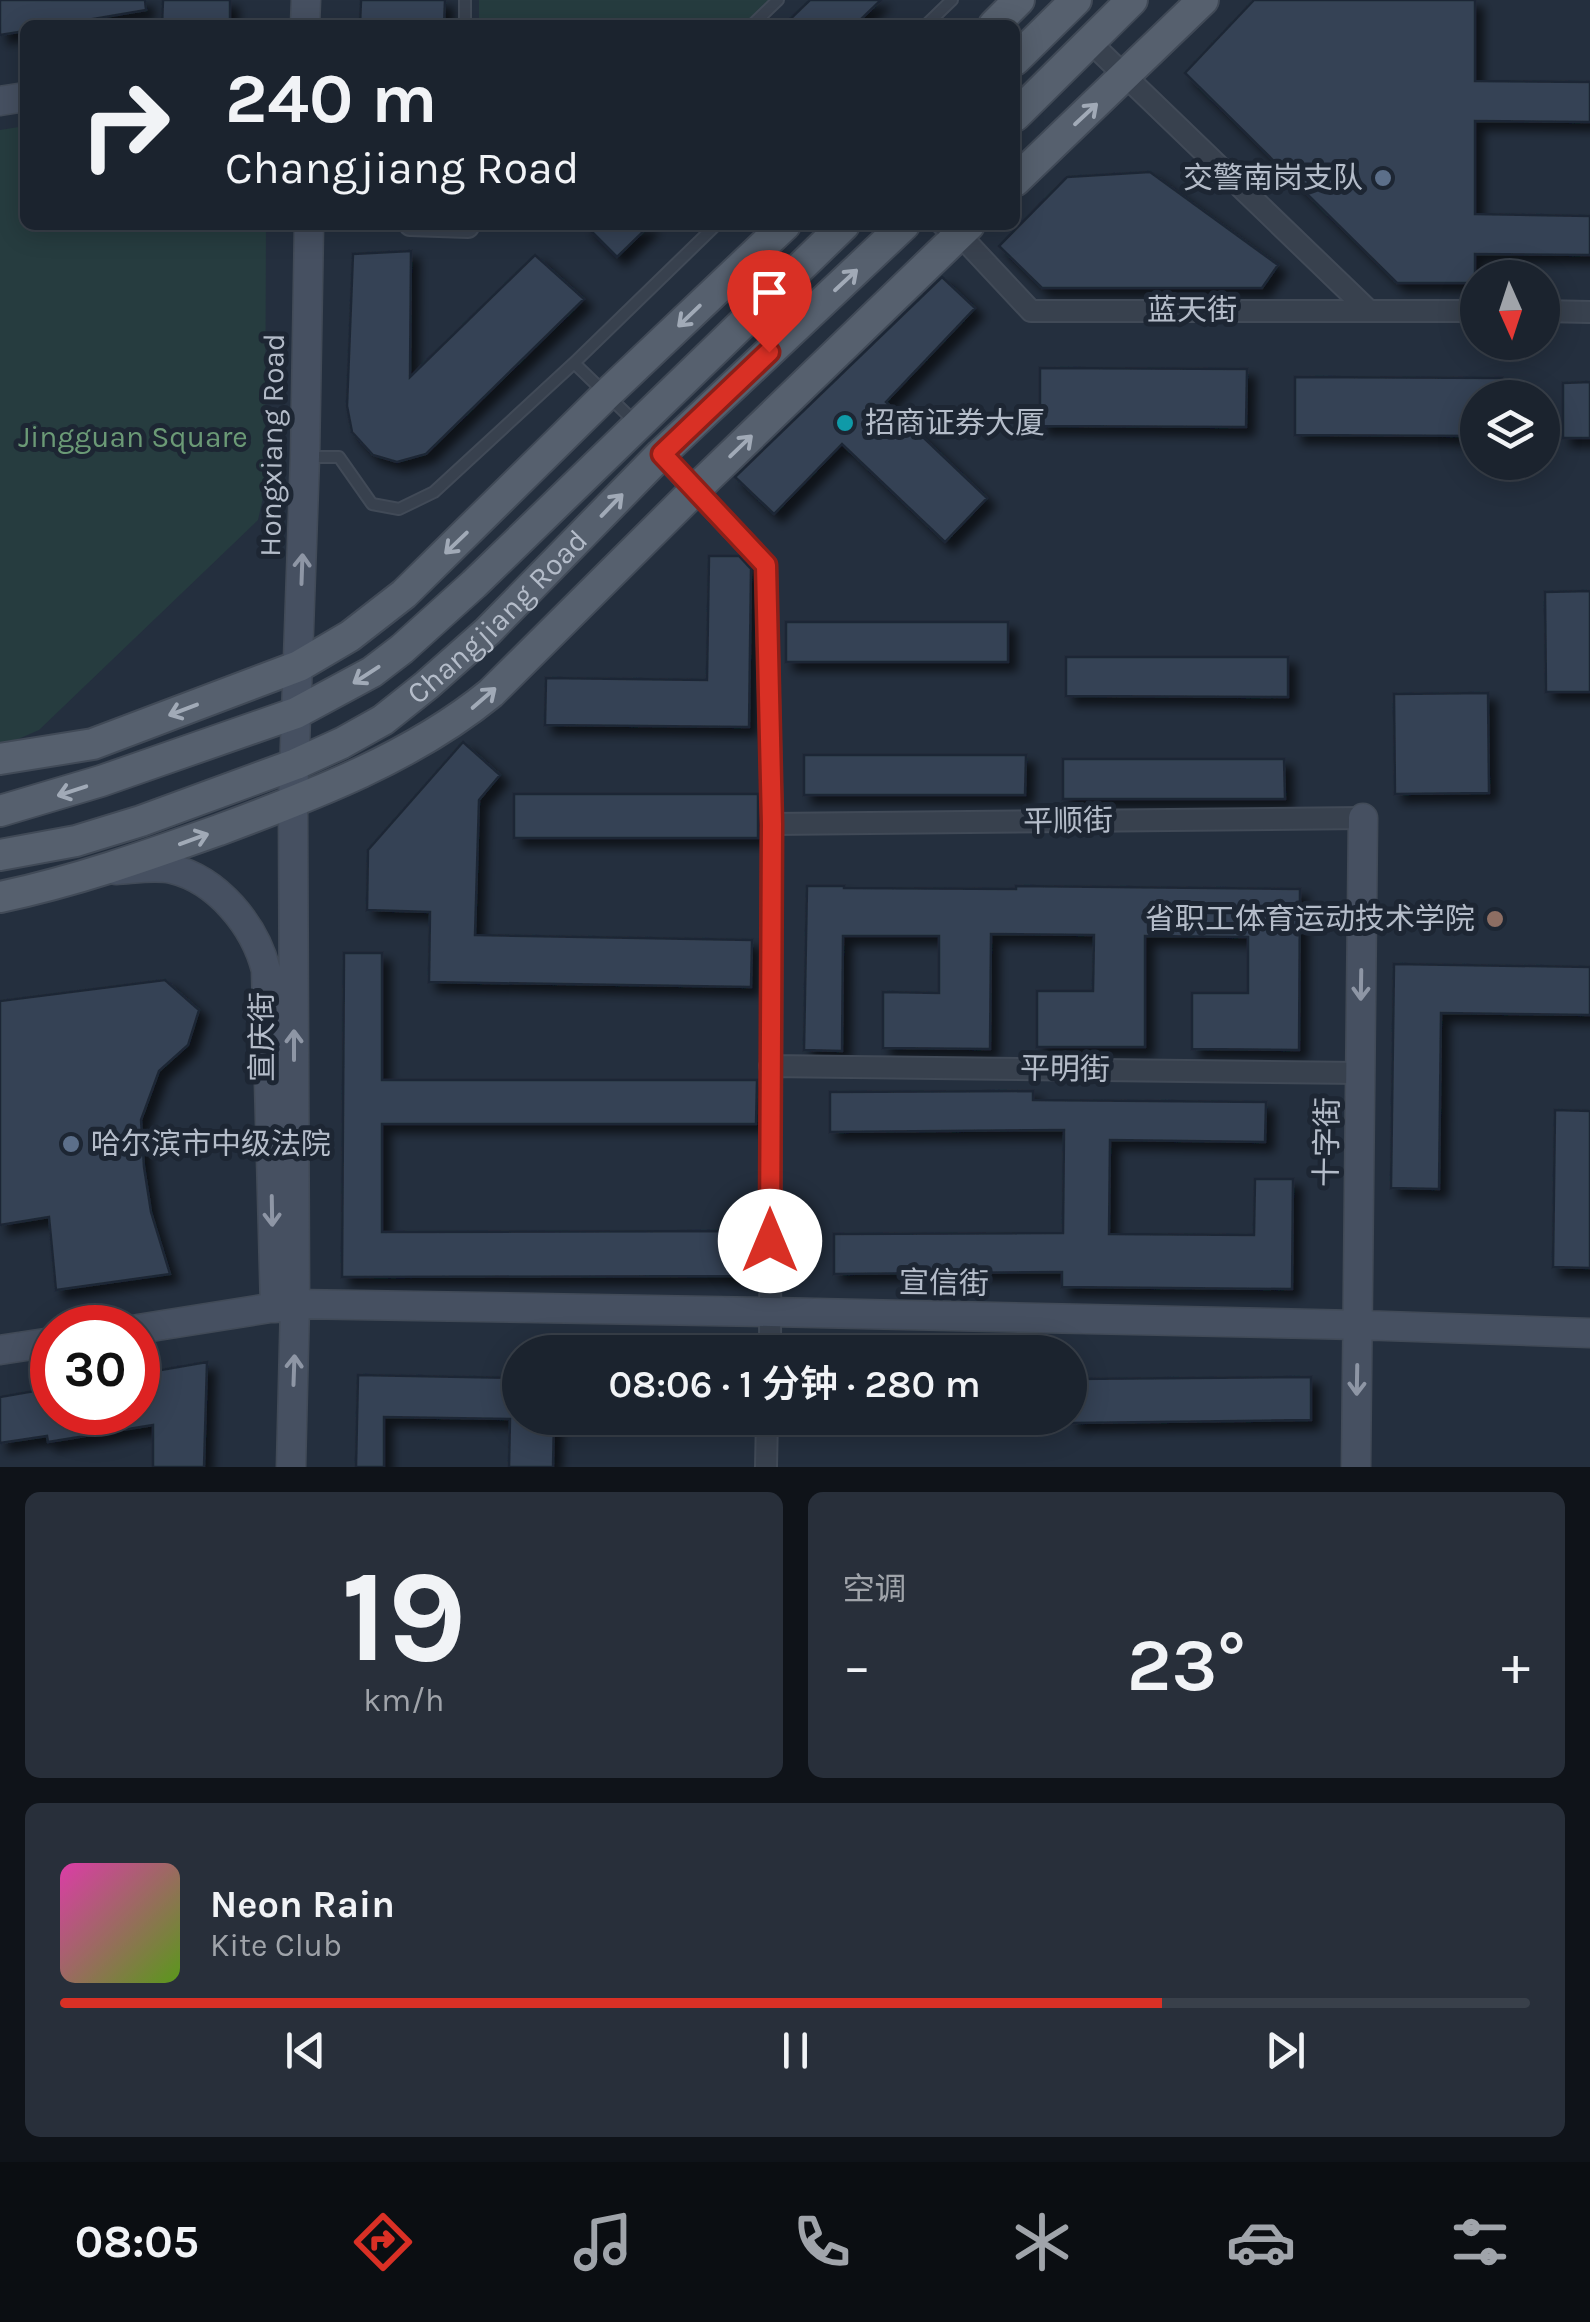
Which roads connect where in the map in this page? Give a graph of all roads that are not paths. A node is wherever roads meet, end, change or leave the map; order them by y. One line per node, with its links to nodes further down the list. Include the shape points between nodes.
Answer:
1 (778, 0): 9 (lane)
2 (928, 0): 8 (lane)
3 (952, 0): 8 (lane)
4 (1019, 0): 11 (main road)
5 (1076, 0): 13 (main road)
6 (1132, 0): 12 (main road)
7 (1204, 0): 14 (main road)
8 (940, 12): 10 (lane)
9 (757, 20)
10 (931, 20)
11 (999, 20)
12 (1090, 42): 14 (street); 15 (main road)
13 (1020, 55)
14 (1126, 76): 16 (main road, one-way to 14); 24 (street)
15 (1020, 111)
16 (1020, 176)
17 (309, 230): 32 (street, Hongxiang Road)
18 (711, 230): 28 (lane)
19 (780, 230): 29 (main road, one-way to 29)
20 (839, 230): 30 (main road, Changjiang Road)
21 (899, 230): 31 (main road, Changjiang Road, one-way to 21)
22 (955, 230): 33 (main road, one-way to 22)
23 (959, 230): 24 (street, 蓝天街, via 1031,311)
24 (1368, 310): 25 (street, 蓝天街)
25 (1460, 311)
26 (1560, 311): 27 (street)
27 (1590, 312)
28 (574, 362): 29 (lane); 32 (lane, via 434,492 399,509 372,504 338,457)
29 (608, 394): 30 (lane); 34 (main road, one-way to 34, via 404,594)
30 (638, 425): 35 (main road, Changjiang Road, one-way to 35, via 402,649)
31 (662, 454): 33 (street); 37 (main road, Changjiang Road, one-way to 31, via 383,720 427,686)
32 (305, 457): 34 (street, Hongxiang Road, one-way to 32)
33 (695, 490): 38 (main road, one-way to 33, via 460,718); 41 (street, via 766,565)
34 (299, 666): 35 (street, 宣庆街); 36 (main road, one-way to 36, via 93,744)
35 (296, 714): 37 (street, 宣庆街); 39 (main road, Changjiang Road, one-way to 39)
36 (0, 760)
37 (296, 764): 38 (street, 宣庆街); 42 (main road, Changjiang Road, via 141,821)
38 (294, 802): 43 (main road, one-way to 38); 47 (street, 宣庆街, one-way to 38)
39 (0, 811)
40 (1363, 818): 41 (street, 平顺街); 46 (street, 十字街, one-way to 46)
41 (772, 824): 45 (street)
42 (0, 855)
43 (110, 870): 44 (main road); 47 (street, one-way to 47, via 172,869 202,882 224,896 264,959)
44 (0, 897)
45 (770, 1066): 46 (street, 平明街); 48 (street)
46 (1360, 1073): 49 (street, 十字街)
47 (285, 1306): 48 (street, 宣信街); 50 (street, 宣信街); 56 (street, 宣庆街, one-way to 47)
48 (771, 1312): 49 (street, 宣信街); 52 (street)
49 (1357, 1324): 51 (street, 宣信街); 58 (street, 十字街, one-way to 58)
50 (160, 1326)
51 (1590, 1333)
52 (770, 1335)
53 (30, 1345): 54 (street)
54 (0, 1350)
55 (767, 1435): 57 (street)
56 (291, 1467)
57 (766, 1467)
58 (1356, 1467)

